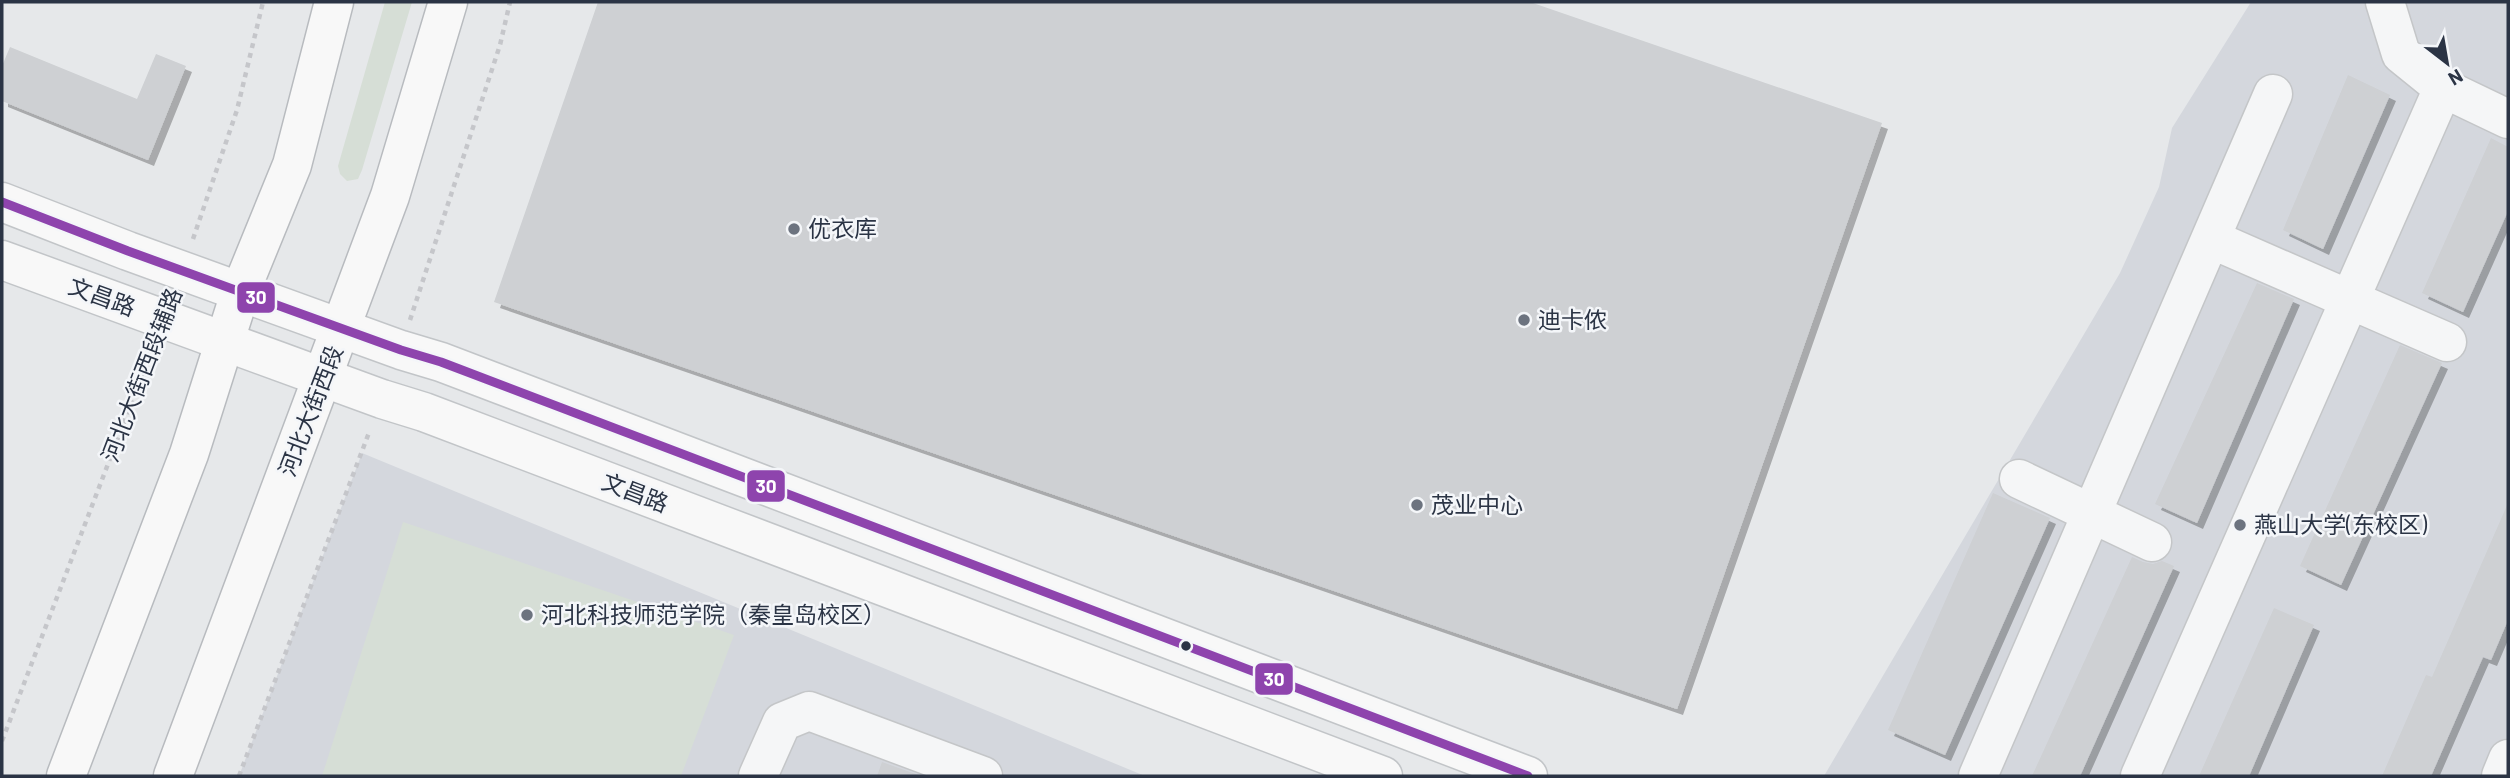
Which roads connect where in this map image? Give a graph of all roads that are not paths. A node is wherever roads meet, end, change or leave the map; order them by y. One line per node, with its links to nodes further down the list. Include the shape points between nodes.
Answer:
1 (334, 2): 10 (main road, via 292,165)
2 (448, 2): 12 (main road, 河北大街西段, via 390,196)
3 (2385, 2): 4 (street, via 2401,54)
4 (2443, 88): 6 (street); 11 (street)
5 (2273, 94): 8 (street)
6 (2508, 119)
7 (2, 202): 10 (main road)
8 (2211, 239): 11 (street); 17 (street)
9 (2, 260): 13 (main road, 文昌路)
10 (241, 290): 12 (main road); 13 (main road)
11 (2350, 299): 14 (street); 27 (street)
12 (342, 328): 15 (main road, 河北大街西段); 25 (main road)
13 (225, 341): 15 (main road, 文昌路); 20 (main road, via 189,454)
14 (2447, 342)
15 (324, 377): 21 (main road, 河北大街西段); 24 (main road, 文昌路)
16 (2019, 480): 17 (street)
17 (2091, 514): 18 (street); 26 (street)
18 (2152, 542)
19 (2508, 759): 28 (street)
20 (66, 776)
21 (173, 776)
22 (758, 776): 23 (street, via 782,722 809,711)
23 (983, 776)
24 (1383, 776)
25 (1528, 776)
26 (1978, 776)
27 (2140, 776)
28 (2501, 776)

